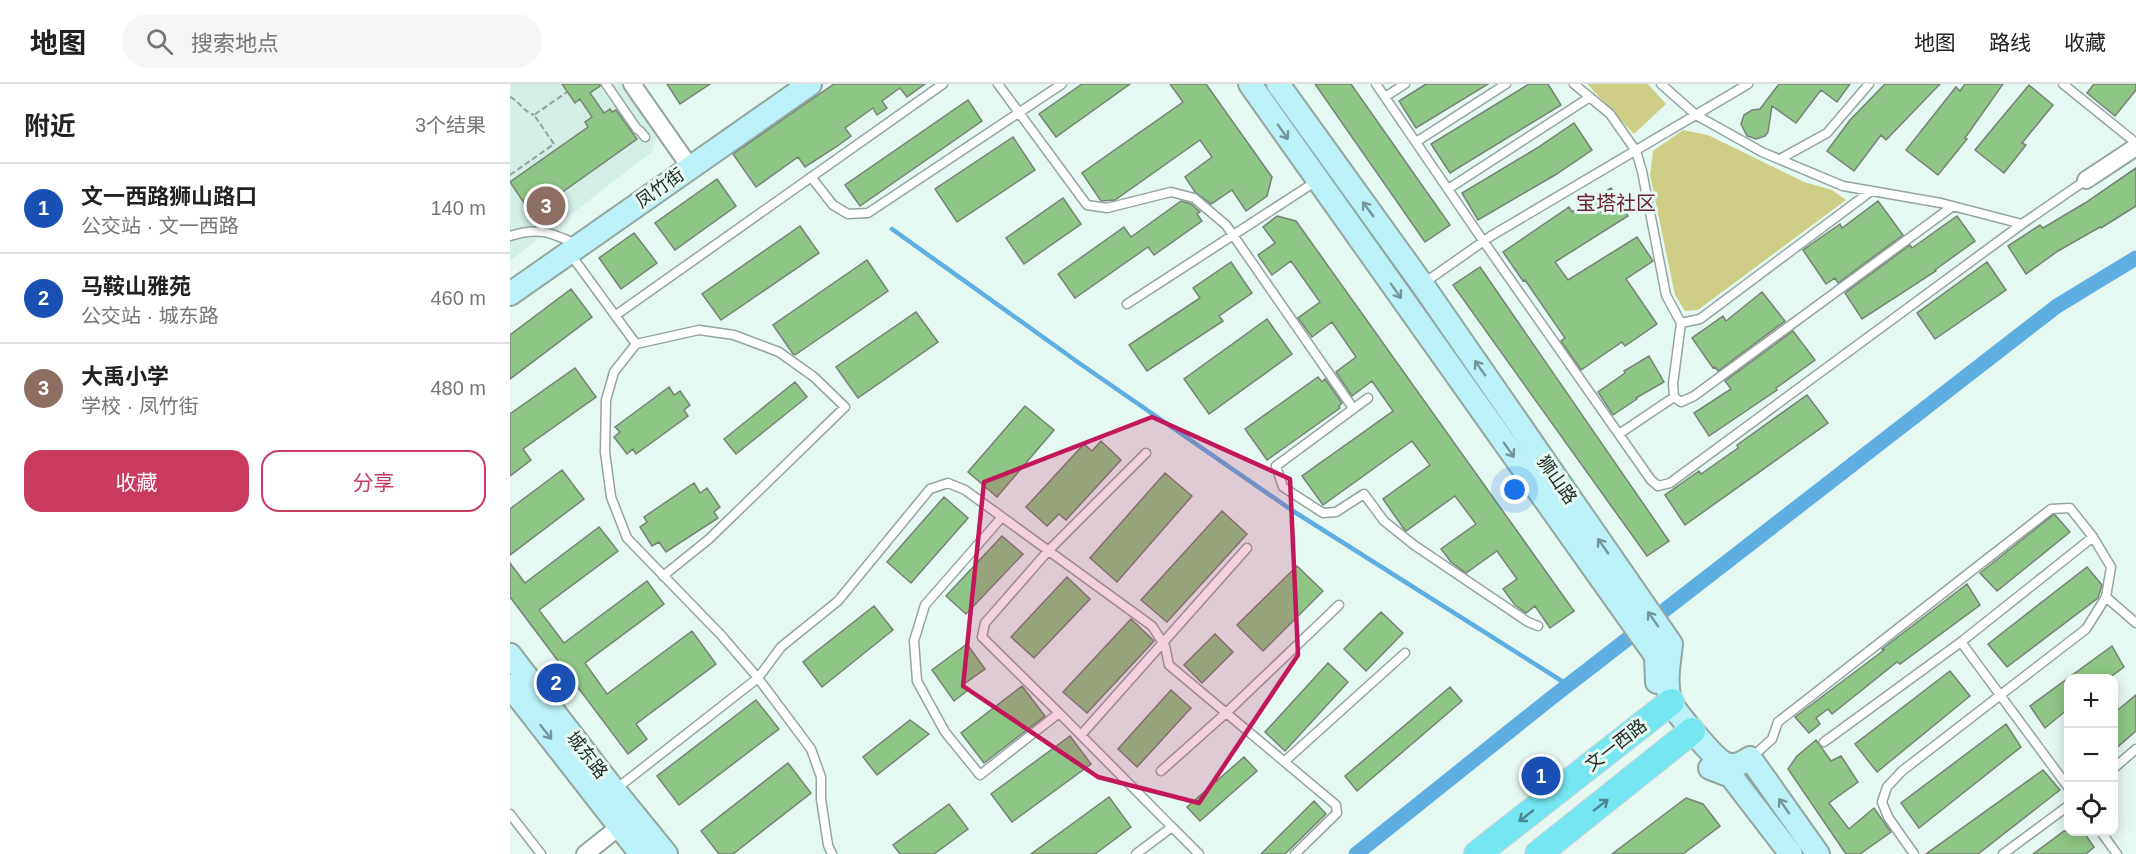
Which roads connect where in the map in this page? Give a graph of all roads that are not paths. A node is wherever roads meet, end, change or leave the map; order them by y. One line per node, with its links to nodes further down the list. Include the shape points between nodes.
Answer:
1 (606, 84): 21 (lane)
2 (632, 84): 26 (street)
3 (810, 84): 26 (main road, 凤竹街)
4 (943, 84): 27 (lane)
5 (998, 84): 19 (lane)
6 (1062, 84): 19 (lane)
7 (1250, 84): 28 (main road, 狮山路, one-way to 28)
8 (1278, 84): 38 (main road, 狮山路, one-way to 8)
9 (1376, 84): 17 (lane)
10 (1405, 84): 17 (lane)
11 (1506, 84): 22 (lane)
12 (1574, 84): 18 (lane)
13 (1661, 84): 20 (lane)
14 (1748, 84): 20 (lane)
15 (1869, 84): 25 (lane, via 1827,133)
16 (2063, 84): 23 (lane)
17 (1385, 97): 22 (lane)
18 (1590, 97): 24 (lane, via 1610,114); 30 (lane)
19 (1020, 114): 27 (lane, via 868,213 848,214 833,205); 35 (lane, via 1087,205 1107,208 1171,192 1194,198 1226,225)
20 (1695, 115): 24 (lane); 25 (lane)
21 (645, 137)
22 (1416, 142): 30 (lane)
23 (2136, 145): 29 (street)
24 (1636, 151): 36 (lane); 42 (lane, via 1666,295)
25 (1780, 159): 31 (lane, via 1843,186)
26 (690, 167): 37 (main road, 凤竹街)
27 (811, 177): 41 (lane)
28 (1318, 180): 35 (lane); 55 (main road, 狮山路, one-way to 55)
29 (2086, 180): 33 (lane)
30 (1448, 189): 36 (lane)
31 (1870, 191): 32 (lane); 42 (lane, via 1700,319)
32 (1953, 206): 33 (lane); 44 (lane, via 1694,396 1681,402)
33 (2022, 224): 47 (lane, via 1670,483 1659,486 1651,480)
34 (510, 236): 37 (lane, via 542,230 558,235)
35 (1233, 237): 40 (lane); 46 (lane)
36 (1484, 242): 38 (lane); 47 (lane)
37 (574, 249): 39 (main road, 凤竹街); 41 (lane)
38 (1422, 284): 55 (main road, 狮山路, one-way to 38)
39 (510, 294)
40 (1127, 304)
41 (616, 315): 43 (lane)
42 (1681, 323): 44 (lane)
43 (636, 344): 53 (lane, via 614,372 606,400 605,452 611,497 627,538); 53 (lane, via 699,330 734,335 779,352 814,377 845,407 709,538)
44 (1674, 397): 47 (lane)
45 (1368, 398): 46 (lane)
46 (1353, 408): 58 (lane, via 1276,466 1283,487 1323,513 1336,512 1364,494 1384,521 1414,545)
47 (1619, 434)
48 (1146, 453): 52 (lane)
49 (1002, 517): 52 (lane); 63 (lane, via 965,490 948,483 930,489 838,601 781,647); 68 (lane, via 925,605 914,641 917,681 945,732 980,775)
50 (2093, 537): 54 (lane, via 2110,567); 59 (lane); 73 (lane, via 2070,508 2051,509 1778,722 1772,739)
51 (1247, 548): 60 (lane)
52 (1048, 551): 60 (lane, via 1152,626); 68 (lane, via 985,623 982,637)
53 (663, 576): 63 (lane)
54 (2106, 597): 57 (lane); 65 (lane, via 2085,629)
55 (1628, 600): 66 (main road, 狮山路, via 1663,650)
56 (1339, 605): 67 (lane)
57 (2136, 623)
58 (1538, 626)
59 (1961, 642): 65 (lane); 71 (lane)
60 (1163, 643): 67 (lane, via 1169,665); 69 (lane)
61 (1405, 653): 74 (lane)
62 (510, 655): 78 (main road, 城东路)
63 (758, 678): 78 (lane); 88 (lane, via 811,749 821,777 821,799)
64 (510, 686): 81 (main road, 城东路, one-way to 81)
65 (2001, 695): 77 (lane); 96 (lane, via 1902,771 1887,787 1882,802 1888,817)
66 (1665, 707): 70 (main road); 92 (main road, 文一西路, one-way to 92)
67 (1227, 713): 74 (lane); 76 (lane)
68 (1059, 714): 69 (lane)
69 (1081, 735): 82 (lane)
70 (1688, 735): 73 (main road, via 1724,763 1737,765); 93 (main road, 文一西路, one-way to 70); 94 (main road, via 1708,767 1731,776)
71 (1824, 742)
72 (2136, 749): 75 (lane)
73 (1750, 758): 95 (main road, one-way to 73)
74 (1285, 761): 91 (lane, via 1336,805 1337,813)
75 (2118, 765)
76 (1161, 771)
77 (2064, 782)
78 (614, 790): 87 (main road, 城东路)
79 (2064, 809): 97 (lane)
80 (512, 820): 84 (lane)
81 (620, 826): 85 (street); 86 (main road, 城东路)
82 (1172, 827): 89 (lane); 90 (lane)
83 (2104, 836): 98 (lane)
84 (541, 854)
85 (585, 854)
86 (641, 854)
87 (666, 854)
88 (832, 854)
89 (1136, 854)
90 (1199, 854)
91 (1295, 854)
92 (1477, 854)
93 (1538, 854)
94 (1791, 854)
95 (1818, 854)
96 (1914, 854)
97 (2003, 854)
98 (2117, 854)

